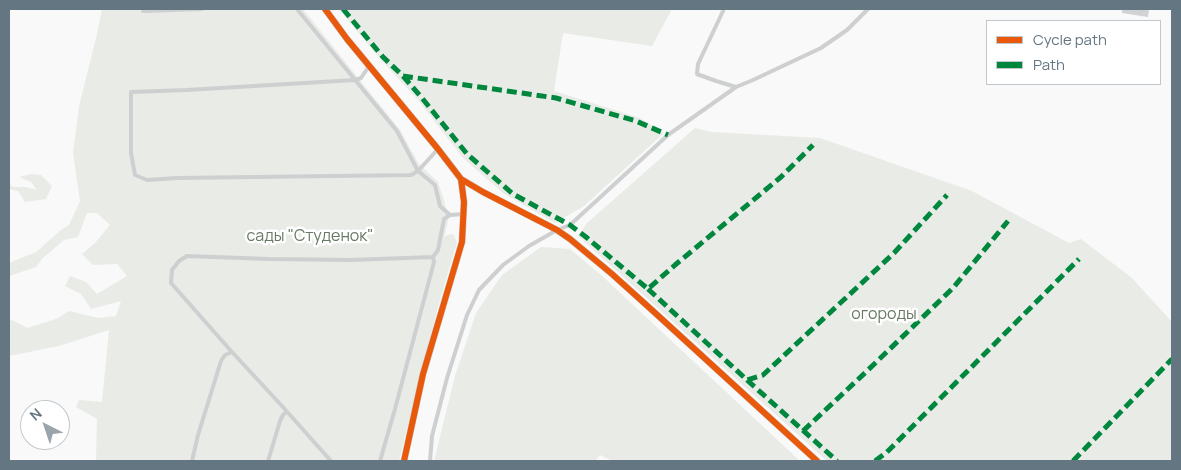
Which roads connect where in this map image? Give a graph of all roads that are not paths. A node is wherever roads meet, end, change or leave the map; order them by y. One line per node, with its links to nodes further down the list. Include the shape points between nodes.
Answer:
1 (202, 9): 6 (lane)
2 (297, 9): 8 (lane)
3 (325, 9): 7 (street)
4 (724, 9): 9 (lane, via 698,64 697,74)
5 (868, 9): 9 (lane, via 847,30 821,48)
6 (143, 11)
7 (369, 66): 8 (lane, via 361,78); 10 (street)
8 (354, 80): 11 (lane, via 396,132); 11 (lane, via 131,92 131,153 135,175 147,180 411,175)
9 (736, 87): 15 (lane, via 668,135 570,225)
10 (438, 149): 11 (lane); 12 (street)
11 (418, 171): 14 (lane, via 435,186 440,206)
12 (461, 179): 13 (street); 15 (street)
13 (464, 214): 14 (lane); 23 (street, via 462,242 423,374)
14 (450, 215): 16 (lane, via 444,219 438,250)
15 (557, 230): 24 (lane, via 529,246 479,290 467,315 447,378 432,436); 25 (street, via 612,274)
16 (433, 257): 17 (lane, via 351,260 187,256 172,270 171,283); 22 (lane)
17 (232, 352): 18 (lane); 19 (lane, via 221,361)
18 (286, 412): 20 (lane, via 280,421); 21 (lane)
19 (192, 461)
20 (268, 461)
21 (331, 461)
22 (380, 461)
23 (404, 461)
24 (430, 461)
25 (817, 461)

